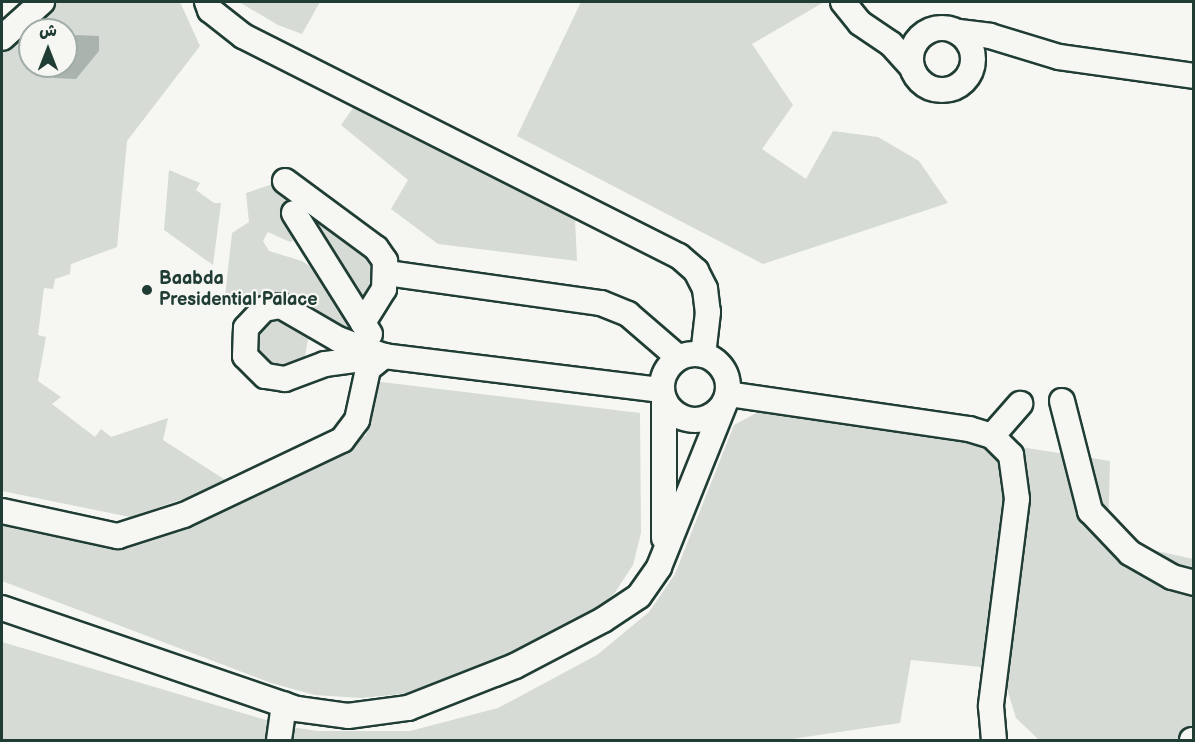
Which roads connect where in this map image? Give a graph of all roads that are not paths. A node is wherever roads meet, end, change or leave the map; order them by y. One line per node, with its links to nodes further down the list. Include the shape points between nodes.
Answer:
1 (42, 2): 6 (street)
2 (207, 2): 14 (street, via 210,10 243,36 679,256 696,271 705,289 708,312)
3 (843, 2): 5 (street, via 860,23)
4 (925, 32): 5 (street, via 910,37); 7 (street, via 948,28); 8 (street, via 913,47)
5 (878, 36): 8 (street)
6 (2, 38)
7 (974, 40): 8 (street, via 967,78 951,89 923,84); 9 (street, via 1059,57)
8 (912, 67)
9 (1194, 76)
10 (285, 181): 12 (street, via 376,249)
11 (294, 213): 13 (street)
12 (387, 273): 13 (street, via 384,289); 16 (street, via 601,303 628,314)
13 (363, 323): 15 (street)
14 (703, 355): 16 (street); 18 (street, via 722,367)
15 (384, 356): 15 (street, via 338,339 281,306 256,314 244,337 250,364 275,379 325,364); 17 (street); 22 (street, via 368,369 357,420 342,440 184,515 118,536)
16 (679, 358): 17 (street, via 666,371)
17 (663, 394): 18 (street, via 675,414 693,420 712,416); 23 (street)
18 (727, 399): 21 (street); 23 (street)
19 (1062, 400): 24 (street, via 1090,511 1130,553 1172,577)
20 (1020, 404): 21 (street)
21 (993, 436): 28 (street, via 1011,455 1017,499 991,706)
22 (2, 511)
23 (664, 553): 26 (street, via 646,589 627,607 533,658 459,691 408,708 366,715 318,713)
24 (1194, 583)
25 (2, 608): 26 (street)
26 (284, 704): 27 (street)
27 (279, 741)
28 (994, 741)

